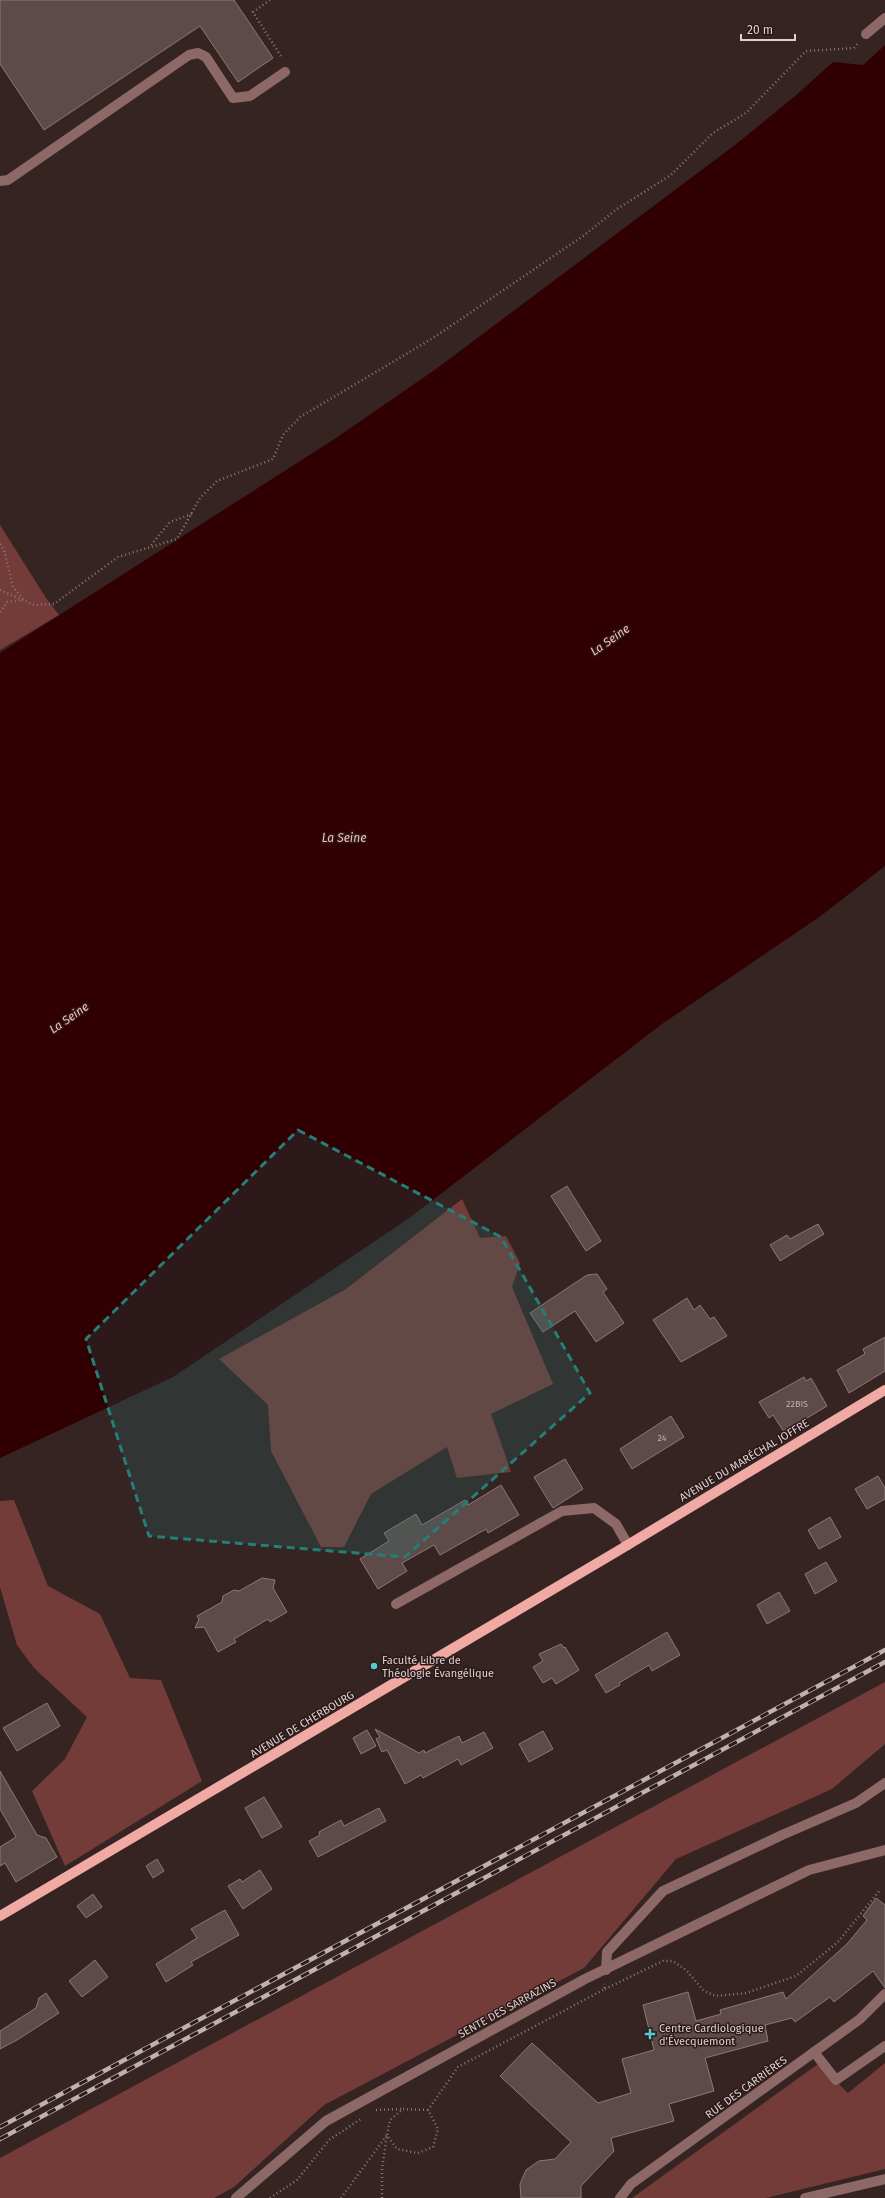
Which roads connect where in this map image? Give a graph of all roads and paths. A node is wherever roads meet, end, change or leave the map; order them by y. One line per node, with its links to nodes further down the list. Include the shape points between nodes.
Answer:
1 (270, 0): 4 (path, via 253,12)
2 (885, 18): 3 (street)
3 (866, 34): 6 (path, via 854,48 806,51 746,113 714,133 671,176 617,209 584,236 433,338 300,417 283,435 273,459 217,481 200,498)
4 (285, 67): 5 (street, via 250,96 233,98 206,57 198,53 189,55 8,180)
5 (0, 181)
6 (192, 514): 8 (path, via 170,522); 8 (path, via 177,539)
7 (0, 544): 10 (path, via 4,550 13,587)
8 (151, 546): 10 (path, via 118,557 54,604 34,605)
9 (0, 590): 10 (path)
10 (23, 600): 11 (path, via 7,602)
11 (0, 612)
12 (885, 1390): 13 (main road, AVENUE DU MARÉCHAL JOFFRE)
13 (628, 1545): 14 (main road, AVENUE DU MARÉCHAL JOFFRE); 15 (street, via 616,1524 594,1508 562,1511)
14 (616, 1552): 19 (main road, AVENUE DE CHERBOURG)
15 (396, 1604)
16 (885, 1783): 20 (street, via 856,1803 663,1892 607,1952)
17 (885, 1850): 20 (street, SENTE DES SARRAZINS, via 809,1870)
18 (880, 1890): 21 (path, via 838,1942 796,1976 746,1993 716,1996 704,1991 686,1970 673,1961 663,1961)
19 (0, 1916)
20 (603, 1971): 21 (path); 31 (street, SENTE DES SARRAZINS, via 326,2121)
21 (605, 1989): 26 (path, via 458,2067)
22 (885, 1994): 24 (street, RUE DES CARRIÈRES, via 860,2020)
23 (885, 2046): 24 (street, via 836,2080)
24 (814, 2052): 35 (street, RUE DES CARRIÈRES, via 631,2184)
25 (403, 2110): 26 (path); 27 (path, via 376,2110); 29 (path, via 390,2120)
26 (428, 2110): 29 (path, via 438,2129 433,2147 418,2153 397,2149)
27 (369, 2114)
28 (362, 2119): 32 (path, via 329,2140 297,2180)
29 (387, 2135): 33 (path); 34 (path, via 382,2169)
30 (885, 2179): 36 (street)
31 (236, 2198)
32 (270, 2198)
33 (341, 2198)
34 (382, 2198)
35 (620, 2198)
36 (805, 2198)

